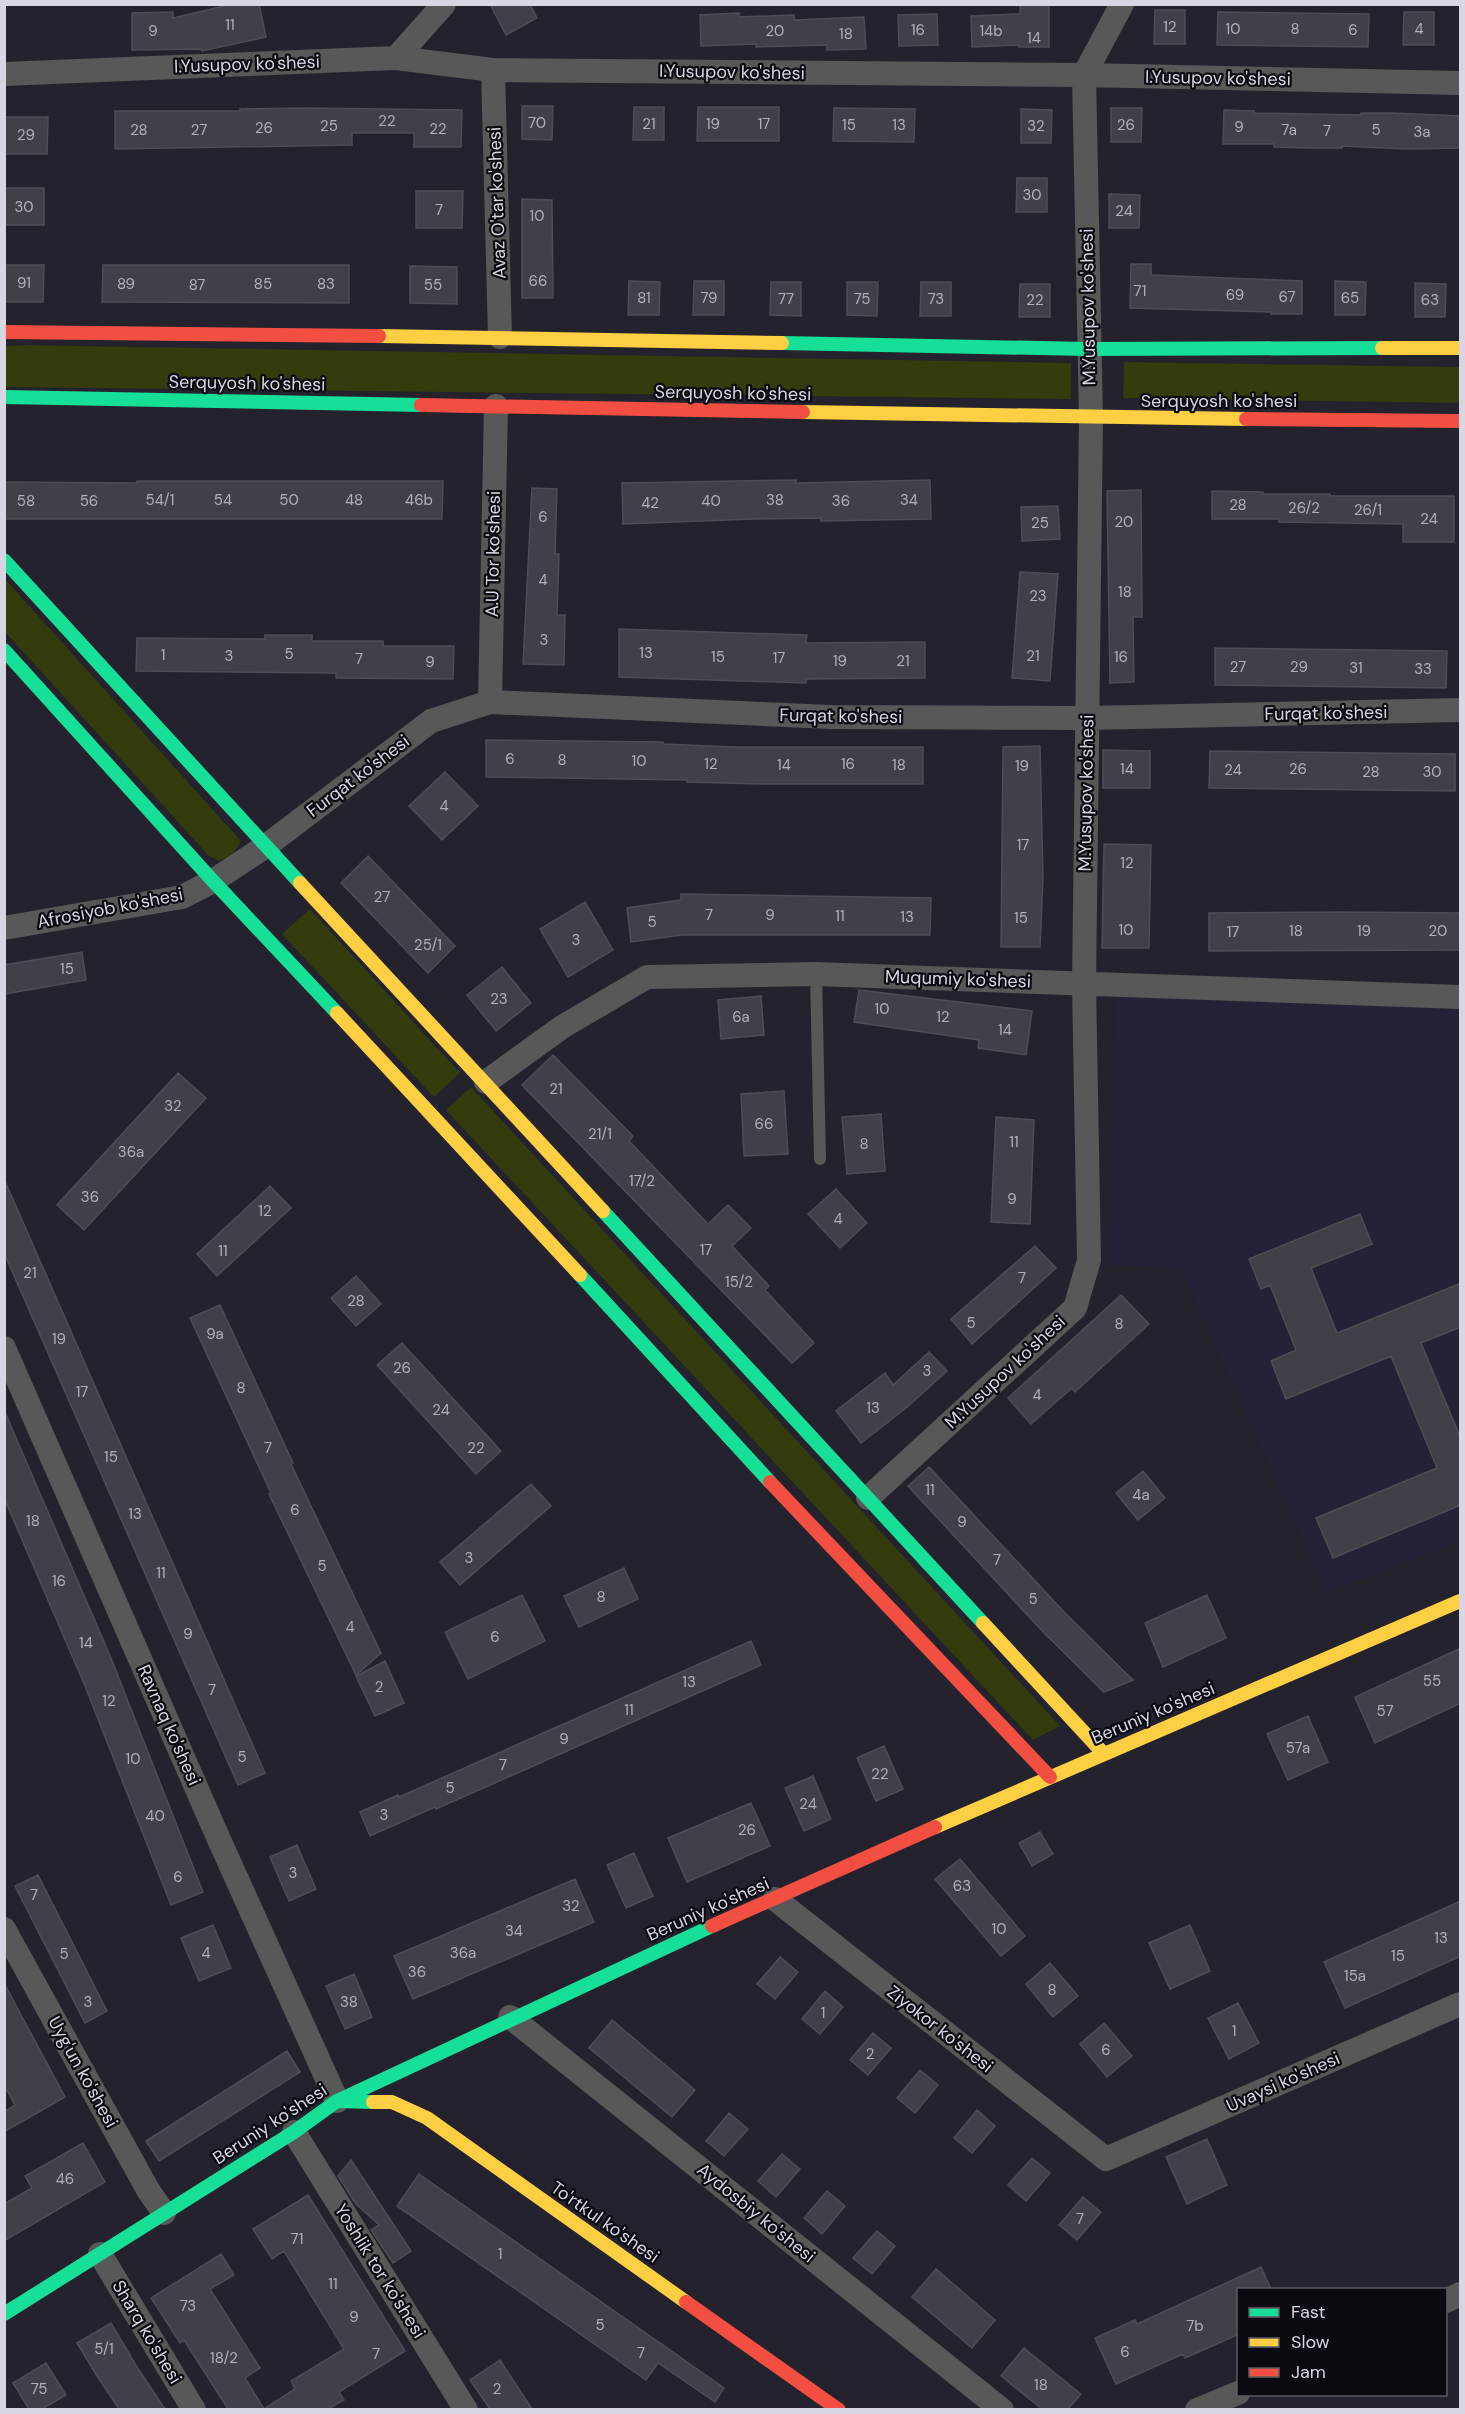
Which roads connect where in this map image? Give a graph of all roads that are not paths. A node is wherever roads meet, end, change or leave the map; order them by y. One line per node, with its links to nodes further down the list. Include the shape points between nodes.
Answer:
1 (444, 4): 3 (street)
2 (1122, 4): 6 (street, M.Yusupov ko'shesi)
3 (396, 58): 4 (street, I.Yusupov ko'shesi); 5 (street, I.Yusupov ko'shesi)
4 (493, 70): 6 (street, I.Yusupov ko'shesi); 9 (street, Avaz O'tar ko'shesi)
5 (4, 74)
6 (1084, 75): 7 (street, I.Yusupov ko'shesi); 11 (street, M.Yusupov ko'shesi)
7 (1461, 83)
8 (4, 332): 9 (street)
9 (500, 337): 11 (street)
10 (1461, 348): 11 (street)
11 (1088, 349): 14 (street, M.Yusupov ko'shesi)
12 (4, 398): 13 (street, Serquyosh ko'shesi)
13 (496, 406): 14 (street, Serquyosh ko'shesi); 18 (street, A.U Tor ko'shesi)
14 (1090, 418): 15 (street, Serquyosh ko'shesi); 20 (street, M.Yusupov ko'shesi)
15 (1461, 422)
16 (4, 560): 21 (street)
17 (4, 650): 22 (street)
18 (490, 702): 20 (street, Furqat ko'shesi, via 831,717); 21 (street, Furqat ko'shesi, via 431,721)
19 (1461, 710): 20 (street, Furqat ko'shesi)
20 (1088, 718): 25 (street, M.Yusupov ko'shesi)
21 (266, 846): 22 (street, Furqat ko'shesi); 27 (street)
22 (213, 880): 23 (street, Afrosiyob ko'shesi, via 182,897); 33 (street, via 830,1546)
23 (4, 927)
24 (816, 974): 25 (street, Muqumiy ko'shesi); 27 (street, Muqumiy ko'shesi, via 647,978 562,1027); 28 (lane)
25 (1084, 984): 26 (street, Muqumiy ko'shesi); 30 (street, M.Yusupov ko'shesi, via 1089,1260 1075,1308)
26 (1461, 997)
27 (486, 1082): 30 (street)
28 (820, 1160)
29 (4, 1348): 38 (street, Ravnaq ko'shesi)
30 (868, 1498): 32 (street)
31 (1461, 1601): 32 (street, Beruniy ko'shesi)
32 (1104, 1754): 33 (street, Beruniy ko'shesi)
33 (1050, 1777): 34 (street, Beruniy ko'shesi)
34 (775, 1899): 37 (street, Beruniy ko'shesi); 40 (street, Ziyokor ko'shesi)
35 (7, 1941): 41 (street, Uyg'un ko'shesi)
36 (1461, 2004): 40 (street, Uvaysi ko'shesi)
37 (510, 2017): 38 (street, Beruniy ko'shesi); 50 (street, Aydosbiy ko'shesi)
38 (337, 2101): 39 (street, Beruniy ko'shesi); 49 (street, To'rtkul ko'shesi, via 392,2102 427,2118)
39 (294, 2132): 41 (street, Beruniy ko'shesi); 48 (street, Yoshlik tor ko'shesi)
40 (1106, 2159)
41 (164, 2214): 42 (street, Beruniy ko'shesi)
42 (100, 2254): 45 (street, Beruniy ko'shesi); 47 (street, Sharq ko'shesi)
43 (1461, 2294): 44 (street)
44 (1447, 2301)
45 (4, 2314)
46 (1237, 2394): 51 (street)
47 (194, 2409)
48 (466, 2409)
49 (839, 2409)
50 (1002, 2409)
51 (1197, 2409)

